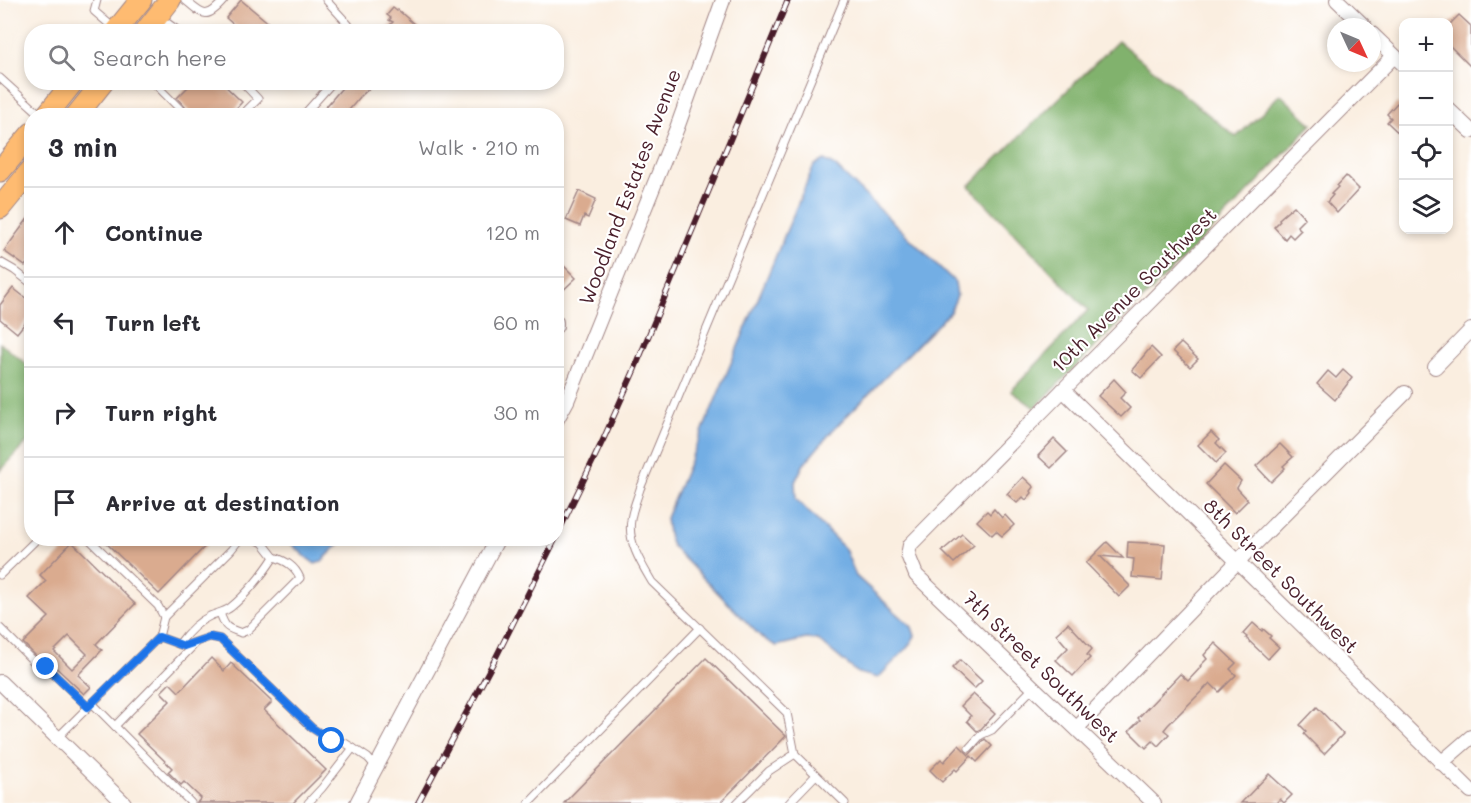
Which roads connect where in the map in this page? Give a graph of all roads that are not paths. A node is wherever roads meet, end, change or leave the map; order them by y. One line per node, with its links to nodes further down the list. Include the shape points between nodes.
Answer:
1 (97, 0): 10 (lane, via 94,11)
2 (141, 0): 11 (main road)
3 (185, 0): 4 (lane, via 201,14 215,10)
4 (224, 0)
5 (326, 0): 12 (lane)
6 (723, 0): 40 (street, Woodland Estates Avenue, via 677,128)
7 (844, 0): 53 (lane, via 640,489 630,522 640,563 652,582)
8 (1337, 0): 9 (street)
9 (1356, 18)
10 (108, 24)
11 (122, 24)
12 (348, 24)
13 (1381, 43): 14 (street)
14 (1399, 61): 38 (street, 10th Avenue Southwest)
15 (0, 78): 21 (lane)
16 (66, 90): 22 (main road)
17 (97, 90): 23 (main road)
18 (161, 90): 24 (lane)
19 (250, 90): 25 (lane, via 258,99)
20 (326, 90): 26 (lane)
21 (35, 108)
22 (51, 108)
23 (82, 108)
24 (179, 108)
25 (249, 108)
26 (310, 108)
27 (1453, 113): 28 (street)
28 (1471, 131)
29 (24, 142): 30 (main road)
30 (2, 165): 31 (street)
31 (24, 174)
32 (24, 179): 33 (main road)
33 (0, 208)
34 (0, 262): 35 (lane)
35 (24, 278)
36 (1471, 330): 37 (street)
37 (1435, 367)
38 (1063, 390): 46 (street, 10th Avenue Southwest, via 910,545); 48 (street, 8th Street Southwest)
39 (1405, 393): 48 (street)
40 (564, 406)
41 (30, 546): 49 (lane)
42 (96, 546): 51 (lane, via 158,606)
43 (234, 546): 51 (lane)
44 (265, 546): 47 (lane)
45 (494, 546): 68 (street)
46 (908, 555): 58 (street, 7th Street Southwest, via 916,575)
47 (274, 557): 50 (lane, via 246,592); 50 (lane, via 297,570 300,578 248,630 241,633 229,629)
48 (1238, 561): 61 (street); 67 (street, 8th Street Southwest)
49 (0, 575)
50 (220, 613): 56 (lane, via 201,621)
51 (164, 617): 54 (lane)
52 (0, 628): 59 (lane, via 37,665 46,667)
53 (700, 628): 66 (lane, via 787,713); 75 (lane)
54 (159, 637): 56 (lane); 59 (lane)
55 (196, 643): 56 (lane); 60 (lane); 64 (lane, via 210,637 220,639 312,728)
56 (179, 644)
57 (0, 682): 63 (street)
58 (1034, 687): 61 (street, 7th Street Southwest); 65 (lane)
59 (90, 705): 60 (lane); 63 (lane)
60 (115, 726): 72 (lane)
61 (1077, 728): 79 (street, 7th Street Southwest)
62 (1471, 737): 67 (street)
63 (57, 738): 71 (street)
64 (353, 748): 68 (lane); 73 (lane)
65 (969, 748)
66 (795, 754): 69 (lane); 76 (lane, via 769,771)
67 (1442, 763): 70 (street, 8th Street Southwest)
68 (376, 767): 74 (street)
69 (816, 775): 77 (lane); 78 (lane)
70 (1471, 791)
71 (124, 803)
72 (191, 803)
73 (308, 803)
74 (357, 803)
75 (529, 803)
76 (737, 803)
77 (789, 803)
78 (845, 803)
79 (1154, 803)

